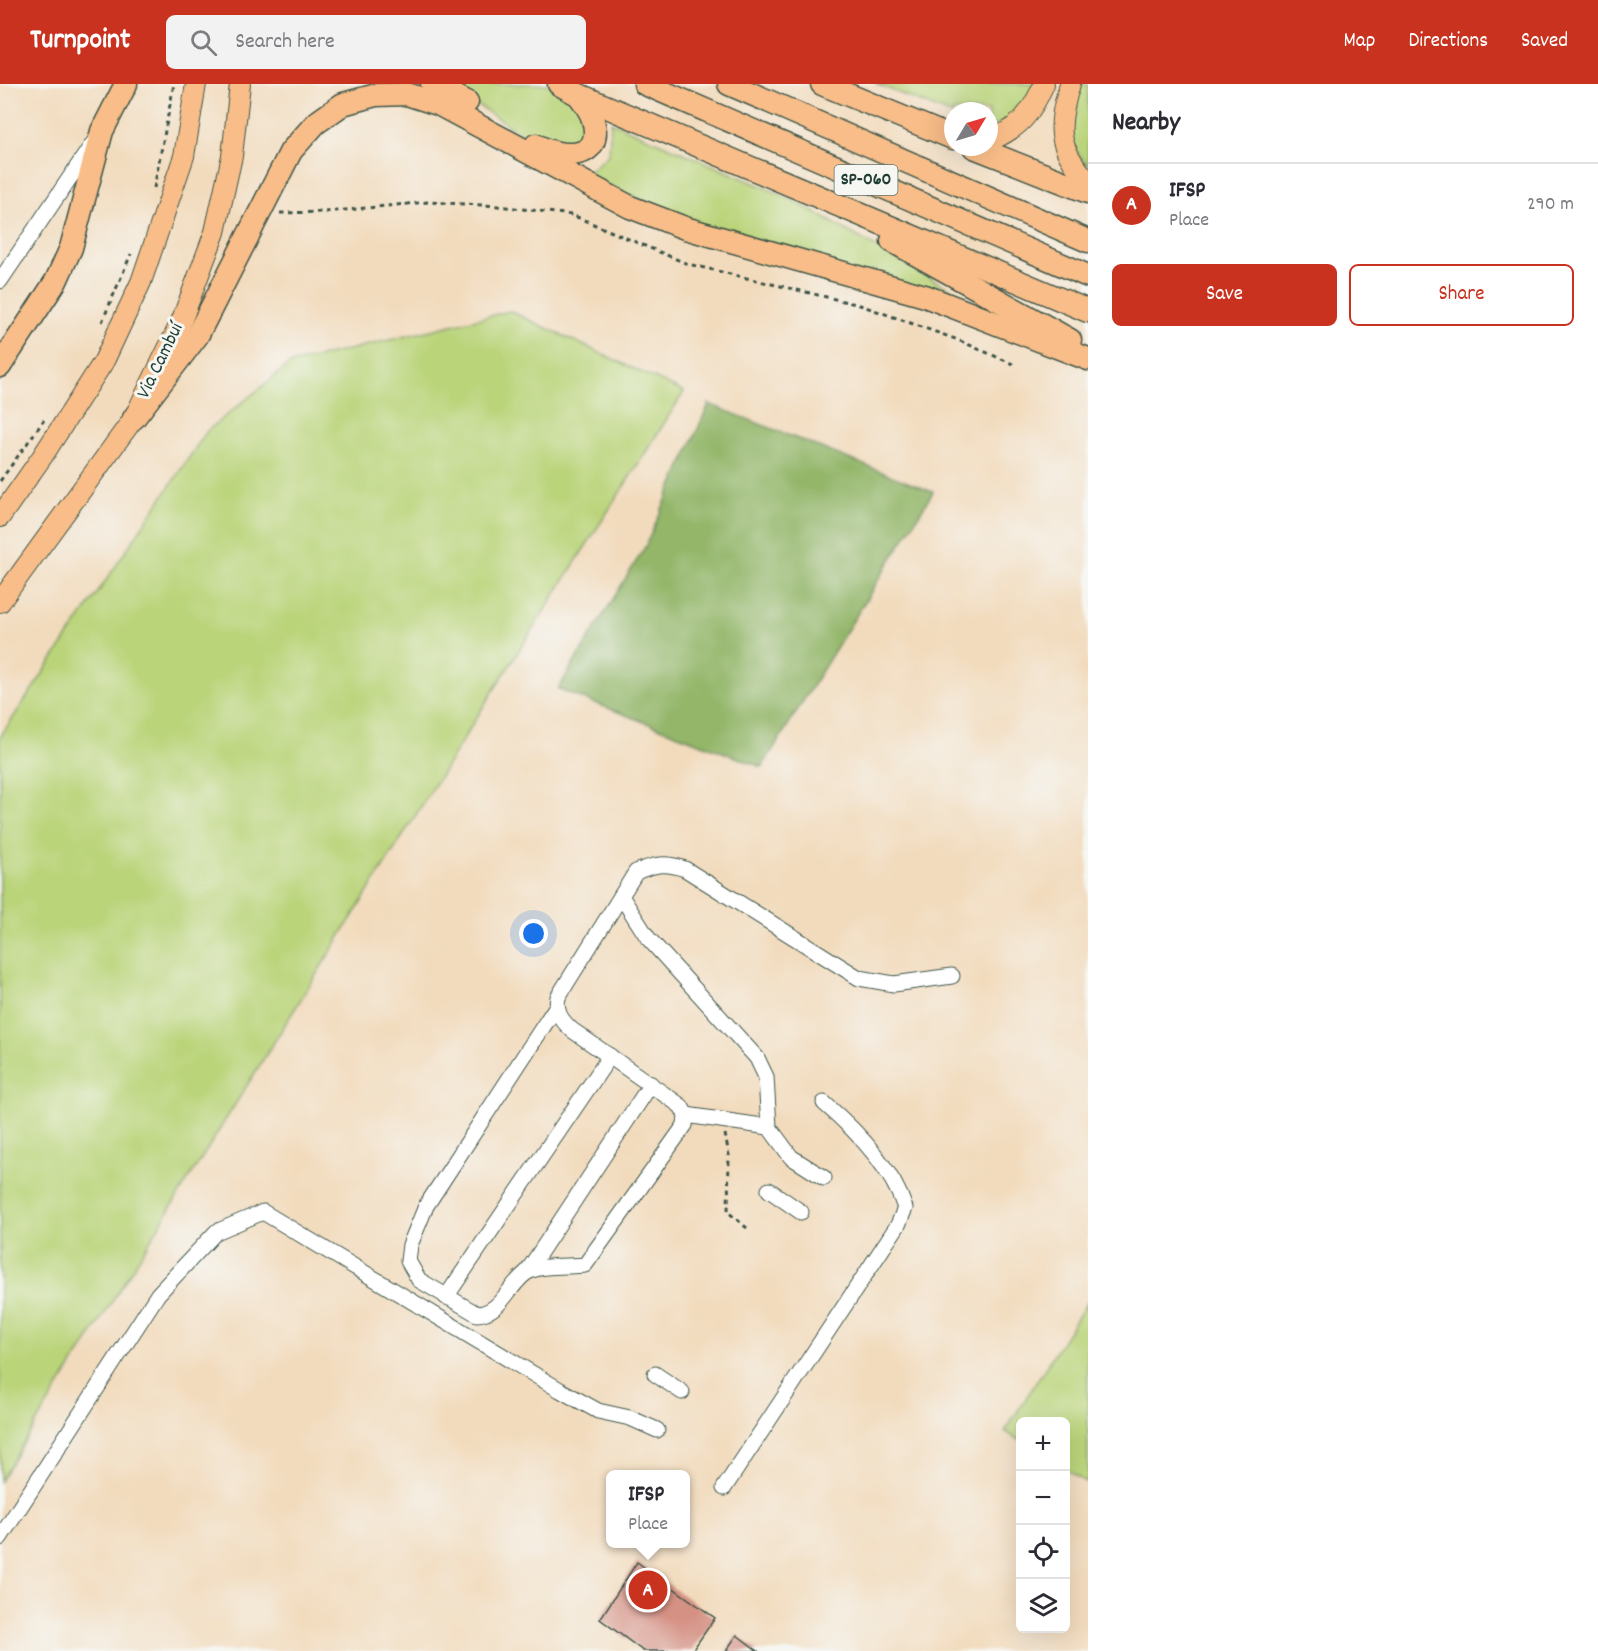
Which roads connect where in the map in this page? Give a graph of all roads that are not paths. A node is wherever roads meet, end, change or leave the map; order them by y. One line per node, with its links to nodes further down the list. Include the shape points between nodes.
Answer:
1 (126, 84): 12 (highway)
2 (196, 84): 27 (main road, via 184,156 141,282 104,361)
3 (240, 84): 26 (main road, Via Cambuí, via 232,156 215,232 181,322)
4 (432, 84): 11 (highway, via 545,150 580,155 591,146 595,133 593,118)
5 (559, 84): 11 (highway)
6 (645, 84): 20 (highway, SP-060)
7 (729, 84): 19 (highway, SP-060)
8 (822, 84): 13 (highway)
9 (1044, 84): 14 (main road, via 1032,112)
10 (1071, 84): 17 (main road, via 1060,115 1061,138 1072,164)
11 (579, 95): 16 (highway)
12 (102, 131): 21 (lane); 25 (highway, via 72,248 56,281)
13 (944, 134)
14 (998, 138)
15 (997, 156): 18 (highway)
16 (778, 178): 22 (highway); 23 (highway)
17 (1088, 181)
18 (1088, 192)
19 (1088, 241)
20 (1088, 276)
21 (0, 282)
22 (1088, 311)
23 (1088, 350)
24 (1088, 359): 26 (highway, via 894,286 674,224 630,207 438,104 407,94 376,95 343,104 316,123 291,151 197,336)
25 (0, 366)
26 (134, 418): 28 (main road, Via Cambuí)
27 (0, 517)
28 (0, 602)
29 (621, 896): 30 (lane, via 636,872 653,864 668,863 685,869 859,978 894,984); 31 (lane, via 558,997); 36 (lane, via 648,938 757,1058 766,1077)
30 (952, 976)
31 (556, 1007): 32 (lane, via 564,1022); 41 (lane, via 426,1206 410,1245 408,1261 419,1280)
32 (610, 1056): 33 (lane); 41 (lane)
33 (651, 1084): 35 (lane, via 681,1106); 40 (lane)
34 (824, 1103): 45 (lane, via 856,1131 899,1190 905,1208)
35 (686, 1115): 36 (lane); 40 (lane, via 685,1125 585,1265 542,1265)
36 (769, 1127): 37 (lane, via 791,1157)
37 (824, 1179)
38 (769, 1190): 39 (lane)
39 (801, 1212)
40 (526, 1273): 41 (lane, via 495,1308 485,1313 477,1314)
41 (446, 1297)
42 (655, 1374): 43 (lane)
43 (682, 1392)
44 (657, 1430): 46 (lane, via 630,1418 598,1411 560,1390 263,1212 216,1232 158,1294)
45 (724, 1488)
46 (0, 1538)

